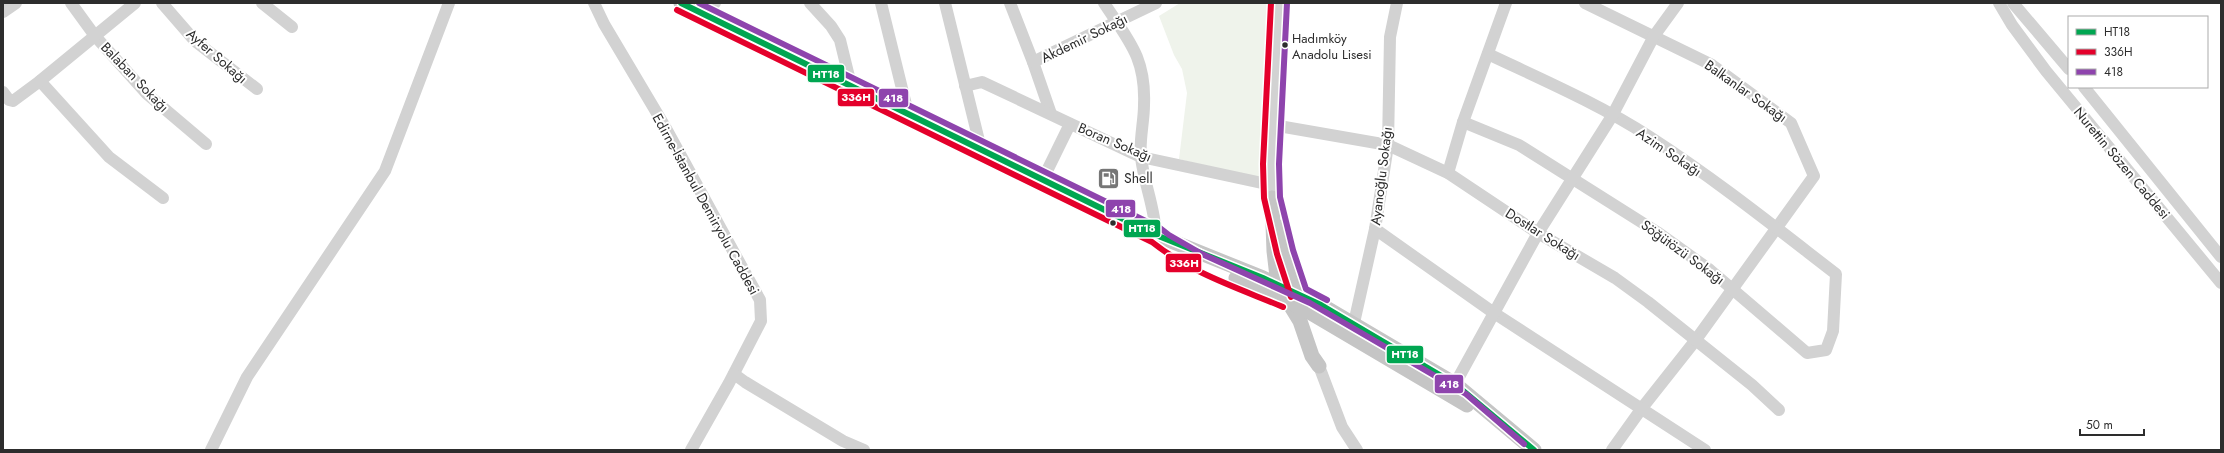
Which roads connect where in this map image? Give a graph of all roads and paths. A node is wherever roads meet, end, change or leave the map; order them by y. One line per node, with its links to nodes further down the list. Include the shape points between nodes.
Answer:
1 (16, 3): 23 (street)
2 (71, 3): 27 (street, Balaban Sokağı)
3 (135, 3): 27 (street)
4 (162, 3): 36 (street, Ayfer Sokağı, via 196,41)
5 (262, 3): 26 (street)
6 (449, 3): 72 (street, via 385,172 247,377)
7 (594, 3): 68 (street, Edirne-İstanbul Demiryolu Caddesi, via 760,300 761,321)
8 (681, 3): 24 (main road)
9 (715, 3): 24 (street)
10 (810, 3): 33 (street, via 840,40)
11 (881, 3): 38 (street)
12 (945, 3): 34 (street)
13 (1010, 3): 30 (street)
14 (1104, 3): 25 (street)
15 (1156, 3): 25 (street, Akdemir Sokağı)
16 (1279, 3): 43 (street)
17 (1397, 3): 45 (street, Ayanoğlu Sokağı, via 1390,37)
18 (1506, 3): 29 (street)
19 (1585, 3): 28 (street, Balkanlar Sokağı)
20 (1678, 3): 28 (street)
21 (1999, 3): 59 (street, Nurettin Sözen Caddesi, via 2012,26 2046,71)
22 (2013, 3): 31 (street)
23 (3, 12)
24 (704, 15): 33 (main road)
25 (1117, 23): 30 (street, Akdemir Sokağı); 47 (street, via 1136,51 1144,75)
26 (292, 27)
27 (95, 36): 32 (street); 44 (street, Balaban Sokağı, via 147,94)
28 (1654, 36): 40 (street); 54 (street, Balkanlar Sokağı, via 1712,65 1791,123 1814,176)
29 (1488, 54): 40 (street, Azim Sokağı, via 1573,94); 41 (street)
30 (1033, 62): 39 (street)
31 (2068, 68)
32 (40, 81): 37 (street, via 13,101); 52 (street, via 108,157)
33 (851, 85): 38 (main road)
34 (965, 86): 39 (street, Boran Sokağı, via 982,82); 46 (street)
35 (2085, 88): 57 (street, Nurettin Sözen Caddesi)
36 (257, 90)
37 (3, 92)
38 (908, 113): 46 (main road)
39 (1050, 114): 42 (street, Boran Sokağı)
40 (1612, 116): 49 (street); 54 (street, Azim Sokağı, via 1649,136)
41 (1463, 122): 48 (street); 49 (street, Söğütözü Sokağı, via 1520,145)
42 (1070, 124): 47 (street, Boran Sokağı); 50 (street)
43 (1273, 125): 45 (street, Dostlar Sokağı); 51 (street)
44 (206, 144)
45 (1388, 145): 48 (street, Dostlar Sokağı); 53 (street, Ayanoğlu Sokağı)
46 (981, 148): 50 (main road)
47 (1141, 157): 51 (street, Boran Sokağı); 56 (street)
48 (1448, 173): 55 (street, Dostlar Sokağı)
49 (1574, 177): 55 (street); 61 (street, Söğütözü Sokağı, via 1657,232)
50 (1044, 179): 56 (main road)
51 (1272, 192): 60 (main road); 62 (main road)
52 (163, 198)
53 (1375, 229): 64 (street); 65 (street, Ayanoğlu Sokağı)
54 (1777, 229): 58 (street, Azim Sokağı); 61 (street)
55 (1538, 233): 64 (street); 66 (street, Dostlar Sokağı, via 1615,278)
56 (1156, 235): 60 (main road); 62 (main road, via 1198,262)
57 (2221, 257)
58 (1836, 274): 61 (street, Söğütözü Sokağı, via 1833,331 1826,350 1807,353)
59 (2221, 283)
60 (1278, 285): 62 (main road)
61 (1732, 288): 66 (street)
62 (1293, 297): 63 (main road); 65 (main road); 67 (main road, via 1312,356)
63 (1306, 310): 67 (main road); 76 (main road, via 1462,401)
64 (1494, 313): 69 (street); 70 (street)
65 (1354, 323): 69 (main road)
66 (1695, 341): 70 (street); 71 (street, Dostlar Sokağı, via 1752,385)
67 (1319, 366): 75 (street, via 1342,427)
68 (734, 374): 73 (street, Edirne-İstanbul Demiryolu Caddesi); 74 (street, via 843,441)
69 (1455, 384): 77 (main road)
70 (1642, 408): 78 (street); 79 (street)
71 (1779, 410)
72 (210, 450)
73 (690, 450)
74 (864, 450)
75 (1357, 450)
76 (1520, 450)
77 (1534, 450)
78 (1612, 450)
79 (1705, 450)

